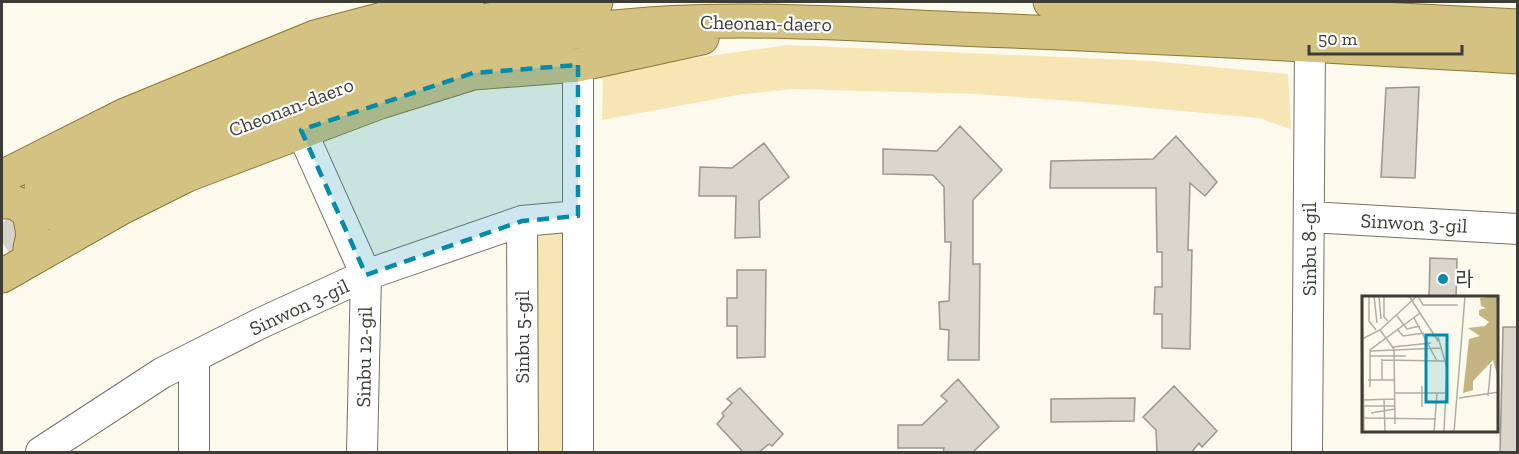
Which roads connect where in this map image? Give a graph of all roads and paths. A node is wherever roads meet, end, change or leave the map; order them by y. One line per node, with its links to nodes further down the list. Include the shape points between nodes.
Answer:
1 (468, 2): 10 (main road, via 398,15 315,38 125,116)
2 (596, 2): 4 (main road, Cheonan-daero, via 473,23 291,73 144,135 44,201 353,82 445,58 571,33 654,22)
3 (1050, 2): 5 (main road)
4 (802, 22): 6 (main road, Cheonan-daero); 8 (main road, via 663,45)
5 (1518, 26)
6 (1310, 45): 7 (main road, Cheonan-daero); 13 (street, Sinbu 8-gil)
7 (1518, 57)
8 (578, 65): 9 (main road, via 473,73); 12 (street)
9 (301, 130): 16 (main road, via 186,175); 17 (street, Sinbu 12-gil)
10 (2, 177)
11 (2, 202): 16 (main road, via 21,205 31,219 32,242)
12 (578, 216): 14 (street, Sinwon 3-gil); 23 (street)
13 (1310, 217): 15 (street, Sinwon 3-gil); 24 (street, Sinbu 8-gil)
14 (522, 221): 17 (street, Sinwon 3-gil); 22 (street, Sinbu 5-gil)
15 (1518, 229)
16 (9, 271)
17 (366, 275): 18 (street, Sinwon 3-gil); 21 (street, Sinbu 12-gil)
18 (194, 357): 19 (street, Sinwon 3-gil, via 162,373); 20 (street)
19 (41, 453)
20 (194, 453)
21 (362, 453)
22 (523, 453)
23 (578, 453)
24 (1307, 453)

